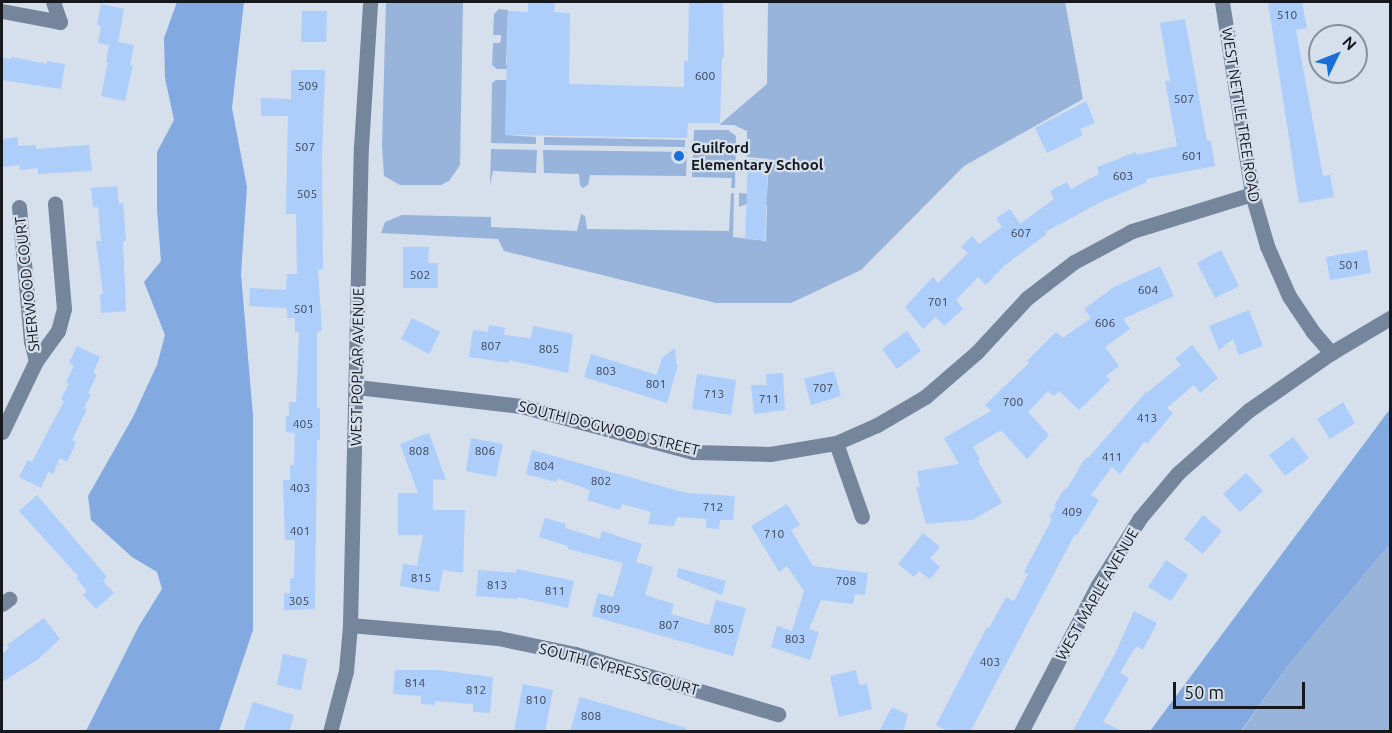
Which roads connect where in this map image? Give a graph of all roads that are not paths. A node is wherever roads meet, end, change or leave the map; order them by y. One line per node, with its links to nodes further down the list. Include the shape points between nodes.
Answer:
1 (52, 2): 4 (street, via 60,22)
2 (370, 2): 11 (street, WEST POPLAR AVENUE, via 361,147)
3 (1222, 2): 5 (street, WEST NETTLE TREE ROAD)
4 (4, 8)
5 (1252, 194): 9 (street, WEST NETTLE TREE ROAD, via 1267,246 1288,296); 13 (street, SOUTH DOGWOOD STREET, via 1132,231 1074,262 1027,298 977,352 925,397)
6 (55, 203): 10 (street, SHERWOOD COURT, via 64,309 58,331)
7 (19, 207): 10 (street, SHERWOOD COURT)
8 (1390, 318): 9 (street, WEST MAPLE AVENUE)
9 (1331, 353): 18 (street, WEST MAPLE AVENUE, via 1249,410 1178,473 1140,518 1098,585)
10 (36, 361): 12 (street, SHERWOOD COURT)
11 (357, 387): 13 (street, SOUTH DOGWOOD STREET, via 521,405 693,452 770,454); 15 (street, WEST POPLAR AVENUE)
12 (2, 432)
13 (836, 443): 14 (street)
14 (862, 517)
15 (350, 624): 16 (street, SOUTH CYPRESS COURT, via 498,638 575,654); 17 (street, WEST POPLAR AVENUE, via 346,671)
16 (778, 714)
17 (330, 732)
18 (1021, 732)

